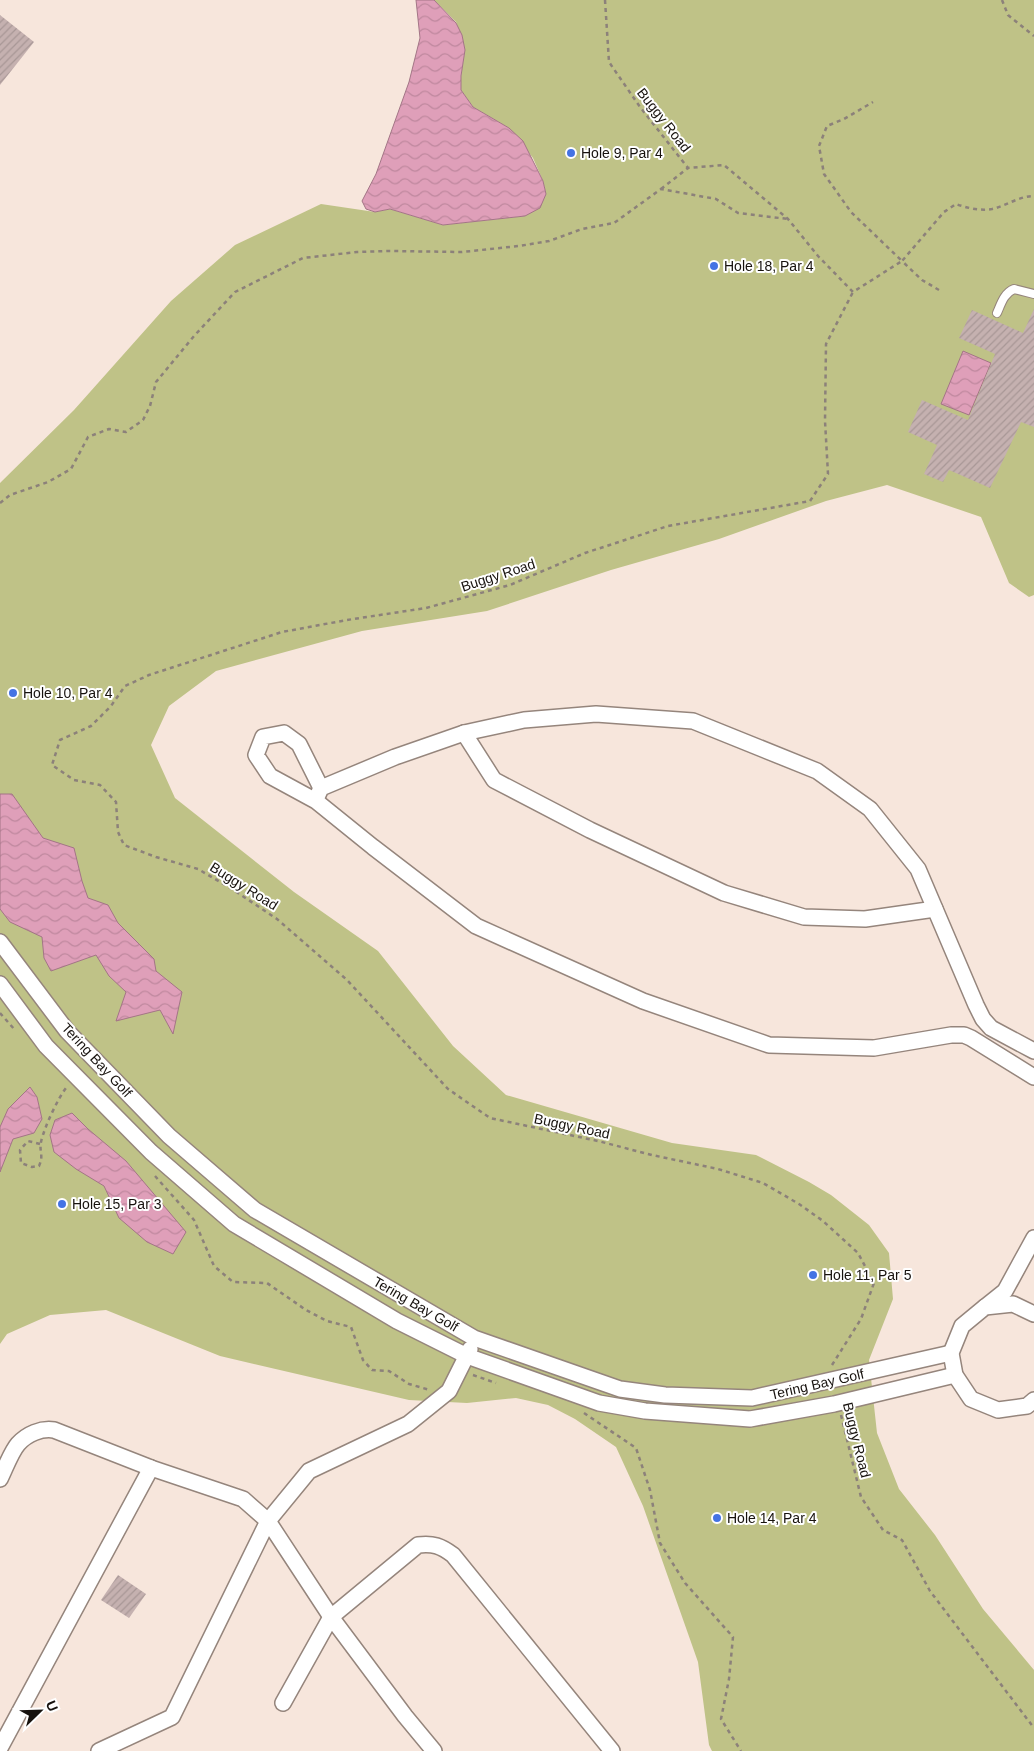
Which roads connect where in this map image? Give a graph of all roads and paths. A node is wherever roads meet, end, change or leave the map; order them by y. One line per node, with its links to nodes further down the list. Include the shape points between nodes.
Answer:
1 (605, 0): 5 (path, Buggy Road, via 609,62 640,108)
2 (1002, 0): 3 (path, via 1008,15)
3 (1034, 36)
4 (872, 102): 9 (path, via 827,126 819,146 822,165 824,174 851,212)
5 (688, 168): 6 (path, Buggy Road); 8 (path, Buggy Road, via 724,165)
6 (661, 189): 8 (path, via 716,198 738,212); 14 (path, via 614,223 582,229 549,241 462,252 357,252 303,258 235,292 156,382 143,420 126,432 109,429 88,437 71,469 48,482 10,495)
7 (1034, 196): 9 (path, via 991,209 971,209 956,204 944,212)
8 (788, 219): 11 (path, Buggy Road)
9 (902, 261): 10 (path, via 922,280); 11 (path)
10 (939, 290)
11 (853, 292): 31 (path, Buggy Road, via 826,344 828,474 810,501 668,526 585,553 510,585 426,608 282,632 149,674 125,686 111,706 90,726 60,740 52,765 74,780 100,786 116,802 118,832 124,845 198,869 277,919 346,980 448,1089 490,1118 718,1169 764,1183 823,1221 858,1253 874,1283 861,1319 829,1370)
12 (1034, 294): 13 (lane, via 1014,289 1007,292)
13 (996, 314)
14 (0, 503)
15 (464, 733): 16 (street, via 494,780 590,830 724,893 804,917 865,919); 16 (street, via 524,720 596,714 693,721 817,771 870,809 918,869); 20 (street, via 395,757 318,794 373,847 476,926 643,1001 769,1045 874,1048 964,1035)
16 (935, 909): 19 (street, via 983,1019 991,1028)
17 (0, 942): 27 (street, Tering Bay Golf, via 68,1032 169,1136 256,1210)
18 (0, 984): 29 (street, Tering Bay Golf, via 46,1046 151,1152 234,1224 397,1320)
19 (1034, 1051)
20 (1034, 1077)
21 (72, 1094): 22 (path, via 66,1087)
22 (40, 1144): 22 (path, via 42,1158 39,1166 22,1163 20,1150 28,1142)
23 (154, 1175): 34 (path, via 194,1220 214,1266 233,1282 267,1283 327,1321 351,1327 363,1360 372,1370 389,1371 409,1384)
24 (1034, 1238): 25 (street, via 1005,1291)
25 (985, 1308): 26 (street, via 1013,1304); 28 (street, via 962,1326)
26 (1034, 1314)
27 (474, 1338): 29 (street); 31 (street, Tering Bay Golf, via 620,1389 665,1395 752,1398)
28 (952, 1354): 30 (street); 31 (street, Tering Bay Golf)
29 (467, 1356): 34 (street, via 450,1391); 35 (street, Tering Bay Golf, via 599,1403 645,1411 750,1419)
30 (955, 1375): 35 (street, Tering Bay Golf); 36 (street, via 971,1399 998,1410)
31 (832, 1380)
32 (468, 1381): 33 (path, via 473,1375)
33 (501, 1385)
34 (444, 1396): 40 (street, via 408,1424 309,1470)
35 (838, 1403): 43 (path, Buggy Road, via 861,1497 883,1530 902,1540 930,1591)
36 (1032, 1407)
37 (584, 1414): 48 (path, via 636,1448 650,1490 660,1543 685,1583 733,1638 721,1720)
38 (150, 1468): 39 (street, via 48,1429 34,1432 18,1444); 40 (street, via 243,1499); 44 (street)
39 (0, 1480)
40 (268, 1521): 41 (street); 45 (street, via 172,1717)
41 (331, 1617): 42 (street); 46 (street); 47 (street, via 418,1545 441,1546 453,1555)
42 (283, 1703)
43 (1034, 1728)
44 (0, 1748)
45 (99, 1751)
46 (434, 1751)
47 (612, 1751)
48 (741, 1751)

